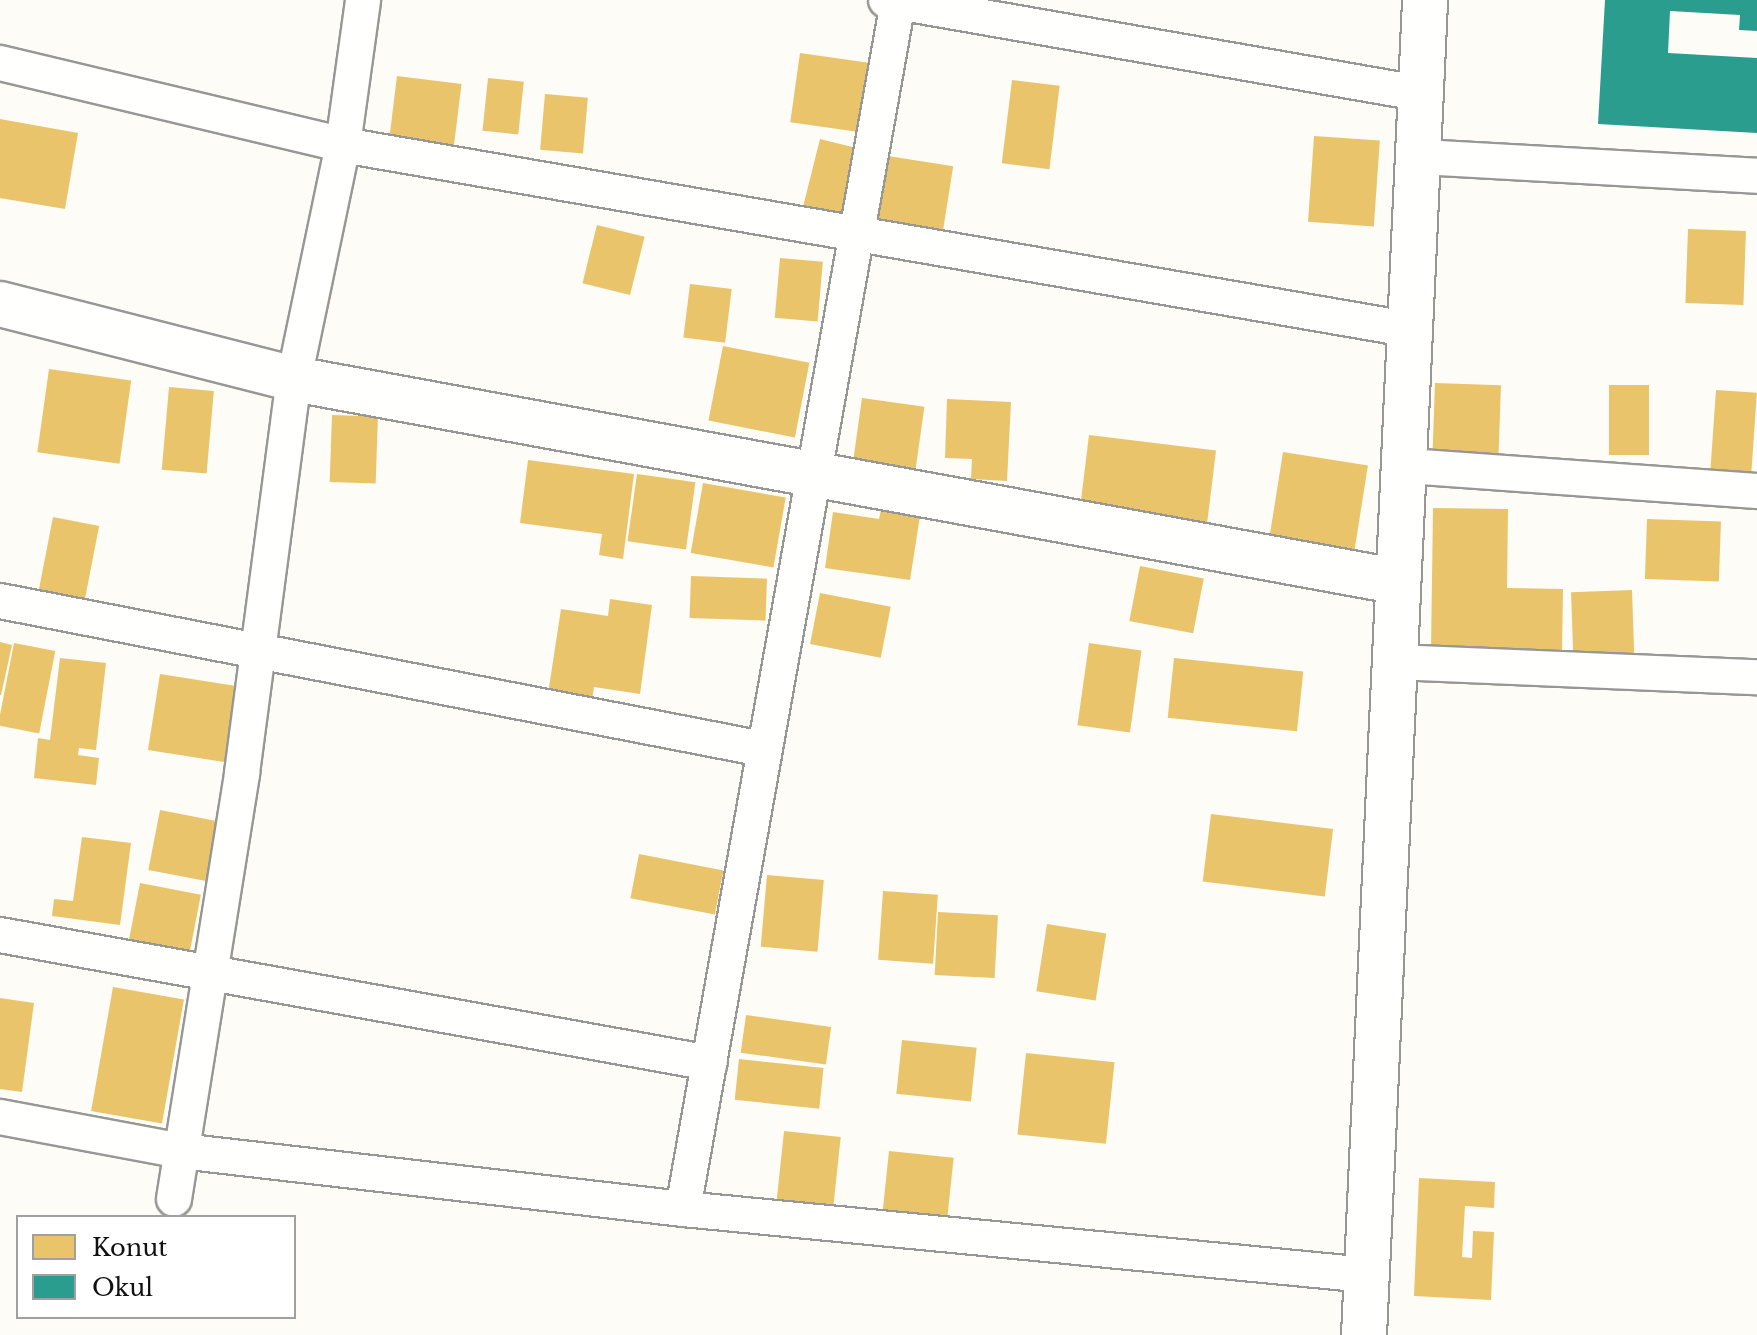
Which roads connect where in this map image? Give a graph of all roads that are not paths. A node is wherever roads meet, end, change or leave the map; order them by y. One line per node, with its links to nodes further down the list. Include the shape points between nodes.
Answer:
1 (363, 0): 6 (street)
2 (1425, 0): 5 (street)
3 (892, 1): 5 (street); 9 (street)
4 (0, 63): 6 (street)
5 (1424, 94): 7 (street)
6 (343, 145): 9 (street); 12 (street)
7 (1420, 157): 8 (street); 11 (street)
8 (1757, 176)
9 (859, 236): 11 (street); 14 (street)
10 (0, 304): 12 (street)
11 (1413, 330): 13 (street)
12 (294, 379): 14 (street); 18 (street)
13 (1407, 466): 15 (street); 16 (street)
14 (811, 474): 16 (street); 21 (street)
15 (1757, 491)
16 (1395, 581): 19 (street)
17 (0, 601): 18 (street)
18 (258, 648): 21 (street); 23 (street)
19 (1394, 662): 20 (street); 29 (street)
20 (1757, 677)
21 (763, 749): 24 (street)
22 (0, 935): 23 (street)
23 (210, 975): 24 (street); 26 (street)
24 (710, 1063): 28 (street)
25 (0, 1117): 26 (street)
26 (181, 1151): 27 (street); 28 (street)
27 (174, 1199)
28 (683, 1209): 29 (street)
29 (1367, 1275): 30 (street)
30 (1364, 1335)

